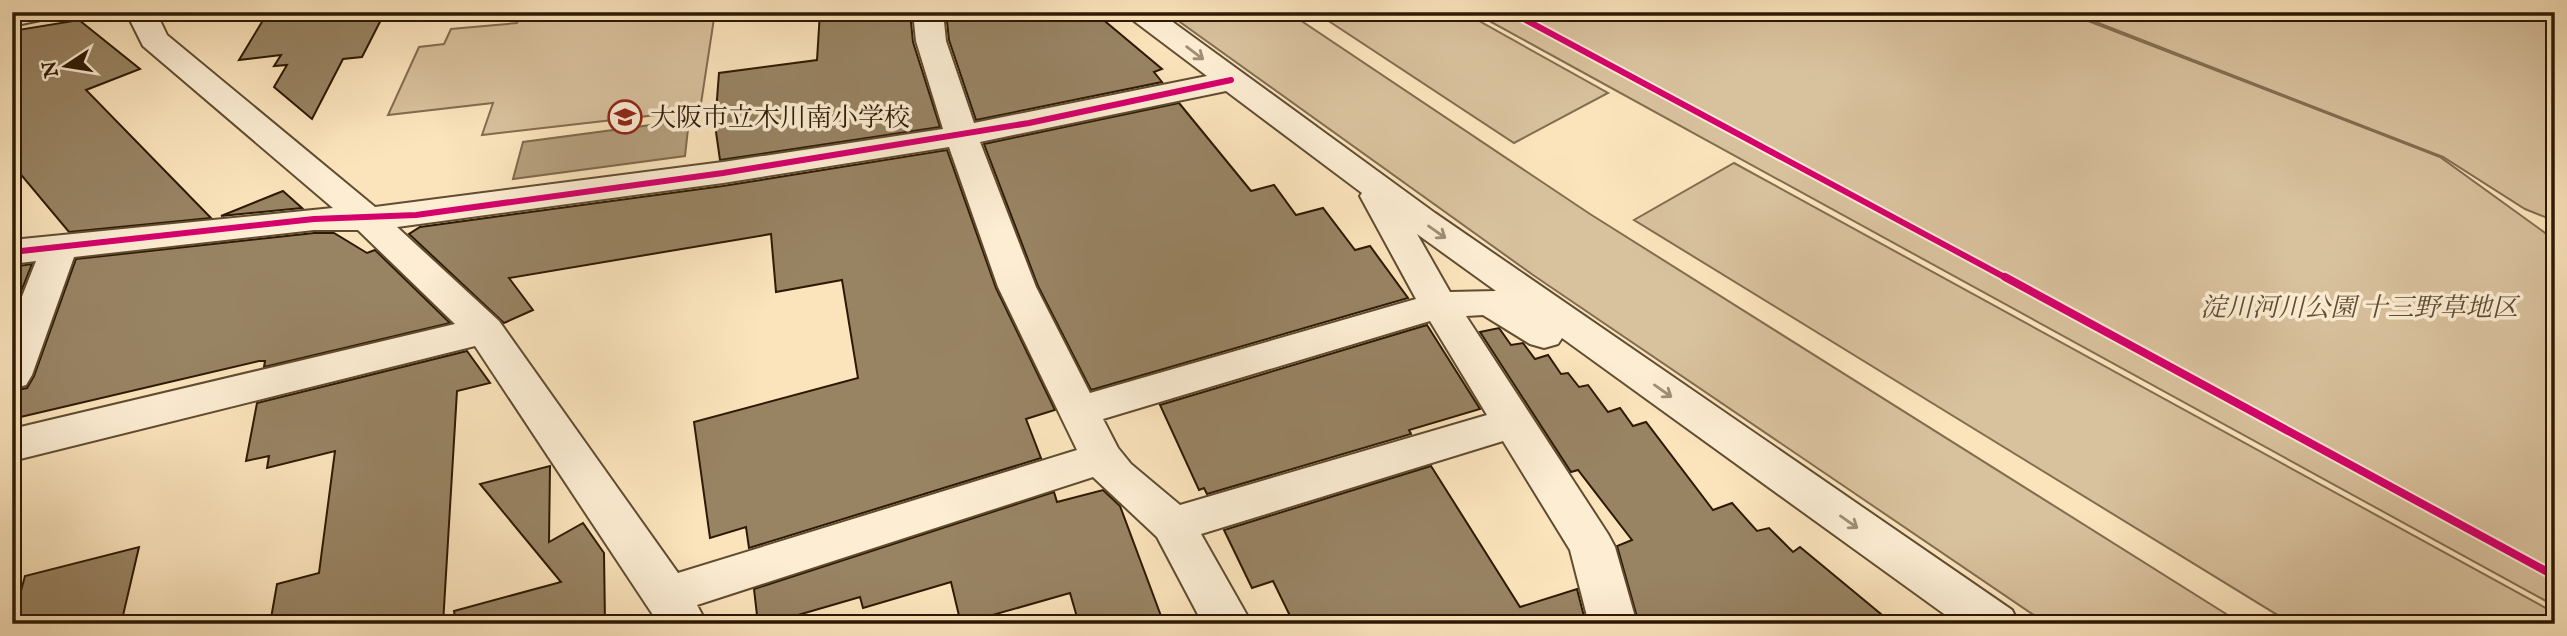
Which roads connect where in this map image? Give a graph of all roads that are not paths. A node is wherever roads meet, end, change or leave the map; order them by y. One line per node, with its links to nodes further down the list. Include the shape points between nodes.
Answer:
1 (40, 12): 5 (street)
2 (141, 12): 9 (street, via 154,40)
3 (928, 12): 7 (street, via 931,41)
4 (1140, 12): 6 (street, one-way to 6)
5 (12, 17)
6 (1231, 80): 7 (street); 8 (street)
7 (961, 135): 9 (street); 16 (street, via 1017,287)
8 (1368, 181): 12 (street); 14 (street, one-way to 14)
9 (367, 219): 10 (street, via 314,219); 13 (street)
10 (60, 246): 11 (street); 15 (street)
11 (12, 252)
12 (1439, 304): 14 (street, via 1490,302 1554,341); 16 (street); 17 (street)
13 (485, 330): 18 (street); 21 (street)
14 (1625, 364): 24 (street, one-way to 24)
15 (12, 375)
16 (1079, 411): 19 (street)
17 (1514, 422): 20 (street); 23 (street, via 1592,547)
18 (12, 445)
19 (1102, 458): 20 (street); 21 (street)
20 (1173, 526): 22 (street)
21 (676, 610)
22 (1228, 624)
23 (1613, 624)
24 (1995, 624)

